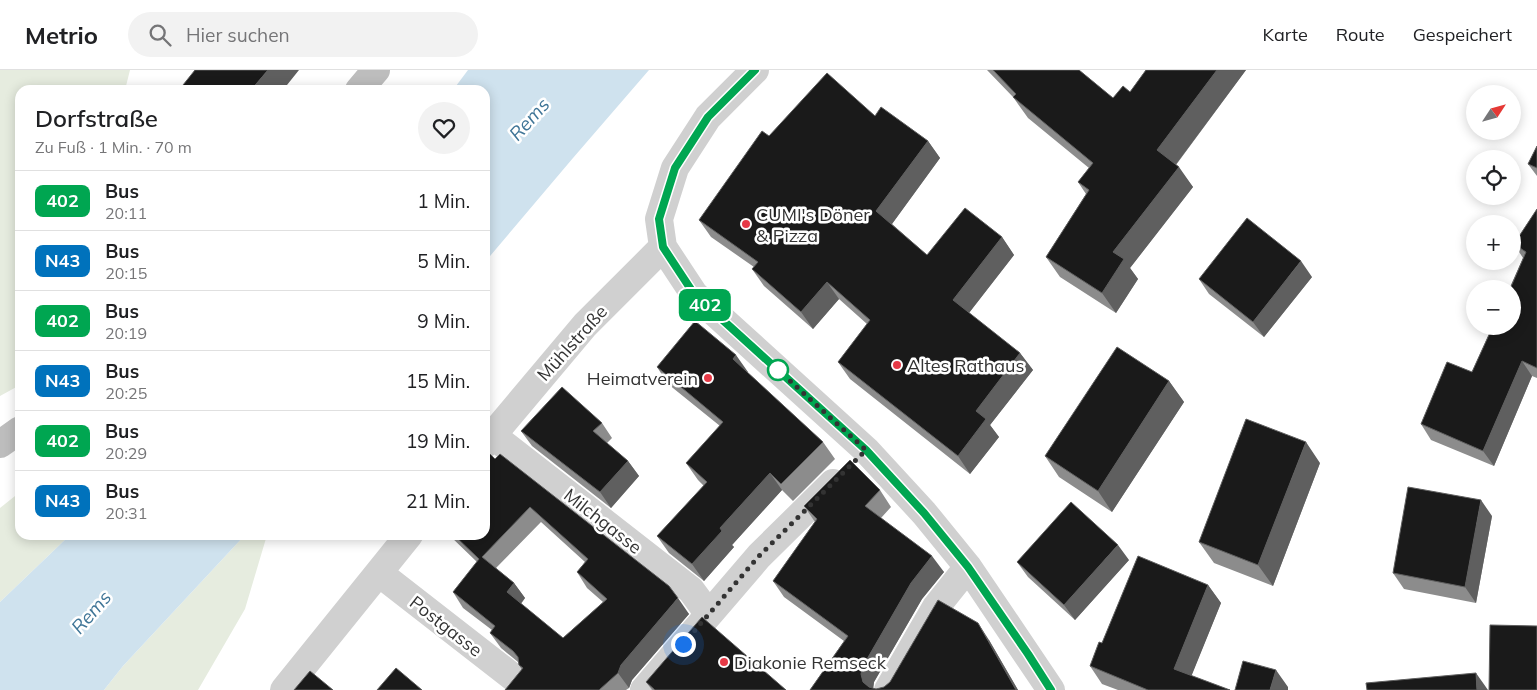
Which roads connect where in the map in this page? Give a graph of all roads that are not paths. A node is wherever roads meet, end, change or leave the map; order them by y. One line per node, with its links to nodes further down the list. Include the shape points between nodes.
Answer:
1 (376, 70): 3 (main road)
2 (755, 70): 4 (street, via 708,117 675,168 659,219)
3 (363, 85)
4 (663, 247): 6 (street, Mühlstraße, via 585,325); 9 (street, via 694,294)
5 (15, 434): 8 (main road)
6 (490, 439)
7 (490, 441): 13 (street, Milchgasse, via 691,590)
8 (0, 444)
9 (866, 450): 11 (street); 13 (street, via 759,556)
10 (406, 540): 12 (street)
11 (968, 567): 17 (street, via 936,607); 18 (street)
12 (379, 573): 14 (street, Postgasse); 15 (street)
13 (708, 613): 16 (street)
14 (514, 678)
15 (284, 690)
16 (644, 690)
17 (888, 690)
18 (1052, 690)

